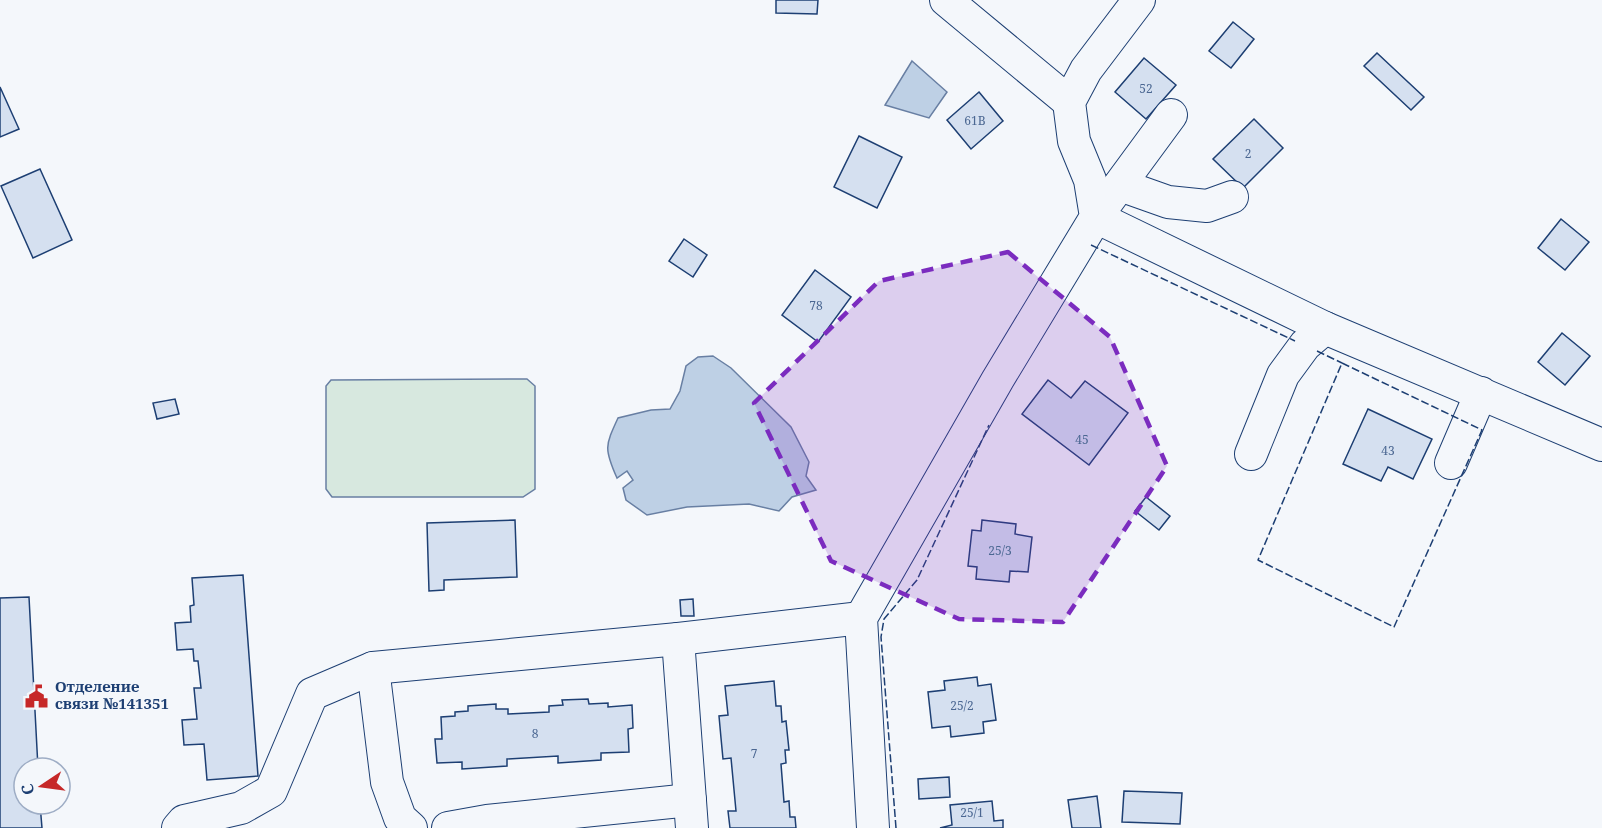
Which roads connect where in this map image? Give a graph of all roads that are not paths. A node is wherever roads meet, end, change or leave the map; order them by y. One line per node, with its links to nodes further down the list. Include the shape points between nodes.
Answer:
1 (946, 0): 3 (lane)
2 (1139, 0): 3 (lane, via 1086,70)
3 (1069, 102): 7 (lane, via 1074,141 1090,180)
4 (1171, 115): 5 (lane)
5 (1120, 185): 6 (lane, via 1168,202 1207,206); 7 (lane)
6 (1232, 197)
7 (1096, 217): 8 (lane); 13 (lane)
8 (1325, 328): 9 (lane); 11 (lane, via 1305,345 1283,375)
9 (1481, 393): 10 (lane); 12 (lane)
10 (1602, 445)
11 (1251, 454)
12 (1451, 463)
13 (861, 618): 14 (lane); 20 (lane)
14 (678, 639): 15 (lane); 16 (lane)
15 (373, 668): 17 (lane, via 312,694 271,791 241,808 184,821); 18 (lane, via 387,782 400,818)
16 (691, 814): 19 (lane, via 488,821)
17 (178, 828)
18 (411, 828)
19 (448, 828)
20 (873, 828)

